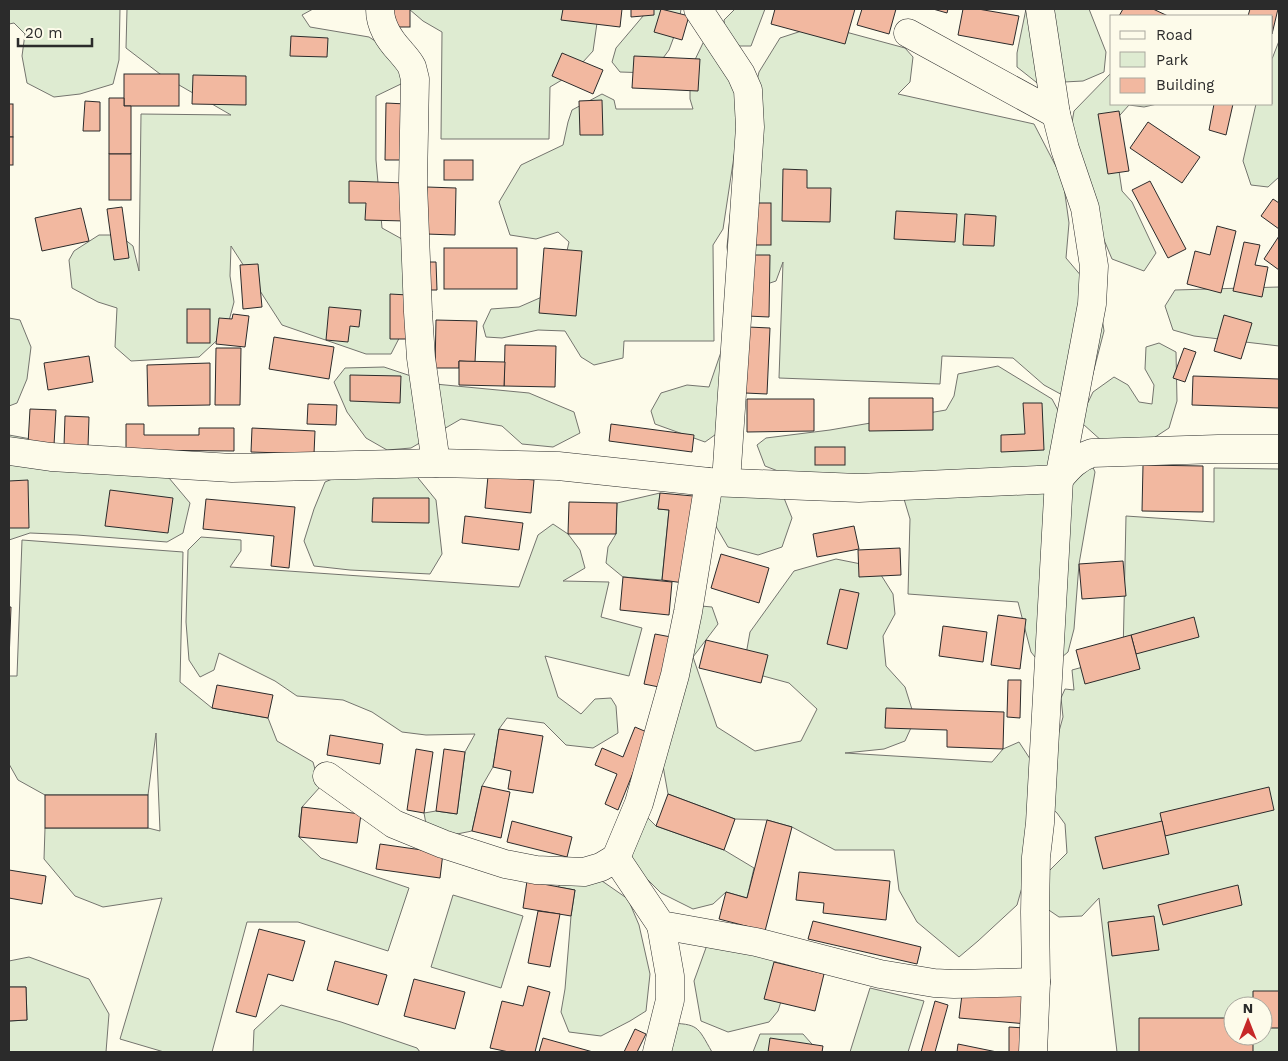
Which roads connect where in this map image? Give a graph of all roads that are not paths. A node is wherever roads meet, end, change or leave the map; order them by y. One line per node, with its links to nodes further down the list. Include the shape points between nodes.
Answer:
1 (380, 9): 8 (street, via 384,29 409,61 415,79 413,184 418,312)
2 (698, 9): 10 (street, via 741,74 748,90 750,127)
3 (1040, 9): 5 (street)
4 (908, 33): 5 (street)
5 (1056, 114): 9 (street, via 1064,149 1085,208 1094,266 1092,304)
6 (1279, 449): 9 (street, via 1092,453 1076,460)
7 (9, 451): 8 (street, via 51,457 232,468)
8 (436, 464): 10 (street, via 558,466)
9 (1059, 479): 10 (street, via 859,488); 14 (street, via 1036,857)
10 (718, 482): 12 (street, via 675,676 640,804)
11 (327, 776): 12 (street, via 394,824 505,864 536,870 584,872)
12 (616, 858): 13 (street)
13 (661, 925): 14 (street, via 756,942 880,974 934,983); 15 (street, via 670,976 670,1000)
14 (1036, 982): 16 (street)
15 (657, 1052)
16 (1033, 1052)

